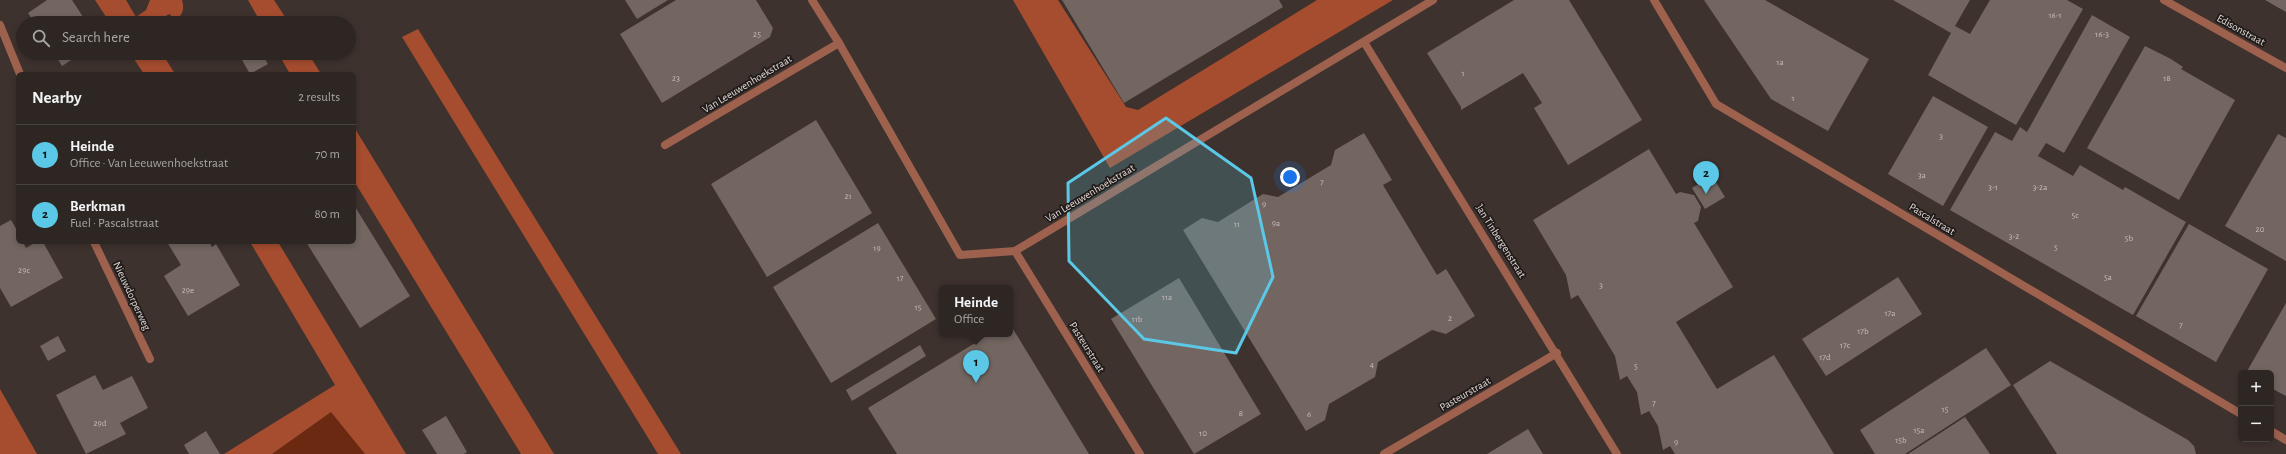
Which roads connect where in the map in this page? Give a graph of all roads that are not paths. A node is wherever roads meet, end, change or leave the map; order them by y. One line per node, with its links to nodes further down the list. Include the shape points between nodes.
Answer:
1 (812, 0): 7 (street, Van Leeuwenhoekstraat)
2 (1433, 0): 6 (street, Van Leeuwenhoekstraat)
3 (1654, 0): 15 (street, Pascalstraat, via 1716,104)
4 (2164, 0): 8 (street, Edisonstraat)
5 (0, 25): 9 (street)
6 (1364, 42): 12 (street, Van Leeuwenhoekstraat); 13 (street, Jan Tinbergenstraat)
7 (839, 43): 10 (street, Van Leeuwenhoekstraat); 12 (street, Van Leeuwenhoekstraat, via 960,255)
8 (2286, 68)
9 (19, 72)
10 (665, 145)
11 (95, 244): 14 (street, Nieuwdorperweg)
12 (1016, 251): 18 (street, Pasteurstraat)
13 (1557, 353): 19 (street, Pasteurstraat); 20 (street, Jan Tinbergenstraat)
14 (150, 359)
15 (2238, 412)
16 (2274, 433): 17 (street)
17 (2286, 440)
18 (1140, 454)
19 (1384, 454)
20 (1618, 454)

